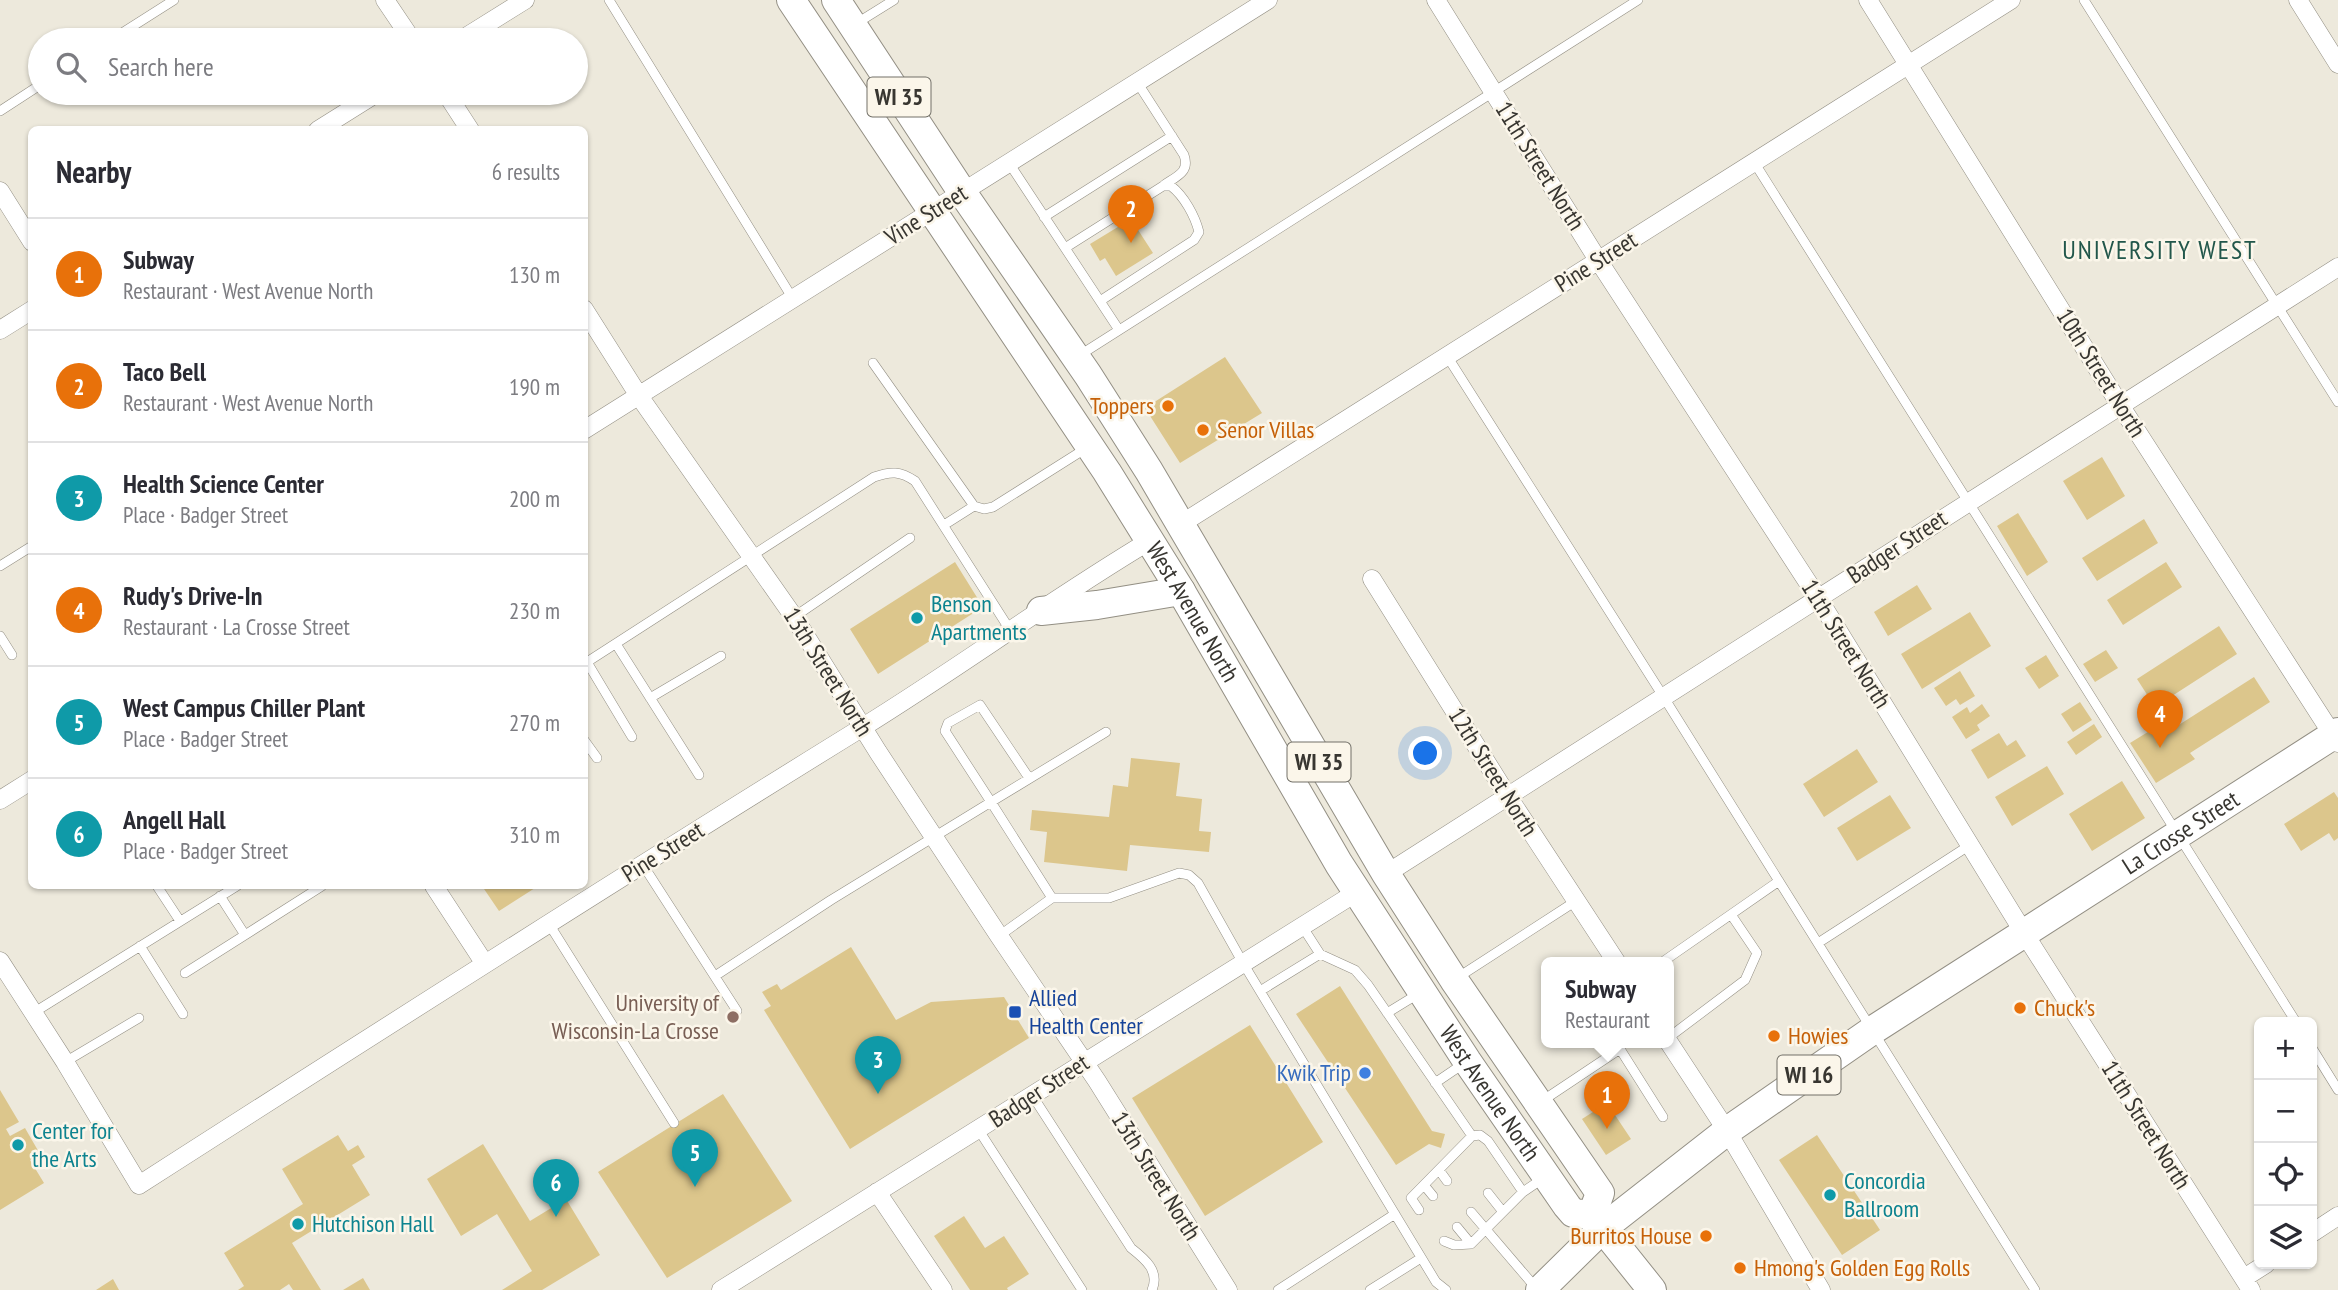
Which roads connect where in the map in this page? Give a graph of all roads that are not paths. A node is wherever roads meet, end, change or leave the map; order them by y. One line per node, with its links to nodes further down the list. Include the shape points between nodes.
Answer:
1 (174, 0): 16 (lane)
2 (385, 0): 17 (street)
3 (525, 0): 18 (street)
4 (609, 0): 41 (lane)
5 (791, 0): 35 (main road, West Avenue North / WI 35)
6 (836, 0): 15 (main road, WI 35)
7 (894, 0): 15 (lane)
8 (1268, 0): 21 (street, Vine Street)
9 (1436, 0): 23 (street, 11th Street North)
10 (1638, 0): 23 (lane)
11 (1868, 0): 19 (street, 10th Street North)
12 (2011, 0): 19 (street, Pine Street)
13 (2084, 0): 43 (lane)
14 (2298, 0): 20 (street)
15 (853, 26): 34 (main road, WI 35)
16 (130, 28)
17 (404, 28)
18 (480, 28)
19 (1910, 65): 30 (street, Pine Street); 53 (street, 10th Street North)
20 (2338, 65)
21 (1137, 82): 29 (lane); 31 (street, Vine Street)
22 (28, 93): 26 (lane)
23 (1494, 93): 39 (street, 11th Street North); 47 (lane)
24 (358, 105): 27 (street)
25 (454, 105): 28 (street)
26 (0, 111)
27 (324, 126)
28 (467, 126)
29 (1172, 136): 32 (lane, via 1187,163 1185,171); 36 (lane)
30 (1754, 162): 39 (street, Pine Street); 56 (lane)
31 (1009, 163): 34 (street, Vine Street); 36 (lane)
32 (1163, 186): 38 (lane); 42 (lane, via 1177,191 1199,232 1194,240)
33 (0, 191): 37 (street)
34 (962, 192): 35 (street, Vine Street); 49 (main road, West Avenue North / WI 35)
35 (932, 211): 41 (street, Vine Street); 55 (main road, West Avenue North / WI 35)
36 (1044, 216): 38 (lane)
37 (28, 236)
38 (1065, 248): 42 (lane)
39 (1598, 260): 48 (street, Pine Street); 67 (street, 11th Street North)
40 (2338, 267): 43 (street, Badger Street)
41 (793, 299): 51 (street, Vine Street)
42 (1100, 301): 47 (lane)
43 (2277, 305): 52 (lane); 53 (street, Badger Street)
44 (28, 312): 46 (street)
45 (588, 315): 51 (street, 13th Street North)
46 (0, 330)
47 (1119, 330): 49 (lane)
48 (1447, 356): 58 (street, Pine Street); 77 (lane)
49 (1076, 358): 58 (main road, West Avenue North / WI 35)
50 (873, 363): 57 (lane)
51 (639, 396): 54 (street, Vine Street); 63 (street, 13th Street North)
52 (2338, 402)
53 (2120, 405): 56 (street, Badger Street); 82 (street, 10th Street North)
54 (588, 428)
55 (1089, 446): 57 (lane, via 993,507); 61 (main road, West Avenue North / WI 35)
56 (1968, 502): 67 (street, Badger Street); 91 (lane)
57 (974, 506): 59 (lane)
58 (1181, 524): 95 (main road, West Avenue North / WI 35)
59 (944, 526): 63 (lane, via 915,481 903,472 888,472); 70 (lane)
60 (910, 538): 69 (lane)
61 (1151, 540): 66 (main road, West Avenue North / WI 35); 68 (street, Pine Street)
62 (28, 548): 64 (lane)
63 (752, 556): 69 (street, 13th Street North); 72 (lane)
64 (0, 566)
65 (1372, 579): 88 (street, 12th Street North)
66 (1181, 591): 68 (main road); 101 (main road, West Avenue North / WI 35)
67 (1818, 598): 77 (street, Badger Street); 93 (street, 11th Street North)
68 (1041, 611): 70 (street, Pine Street)
69 (794, 617): 79 (street, 13th Street North)
70 (1010, 630): 79 (street, Pine Street)
71 (0, 636): 73 (lane)
72 (616, 644): 75 (lane); 78 (lane)
73 (12, 655)
74 (721, 656): 78 (lane)
75 (588, 662)
76 (588, 666): 81 (lane)
77 (1663, 696): 88 (street, Badger Street); 96 (lane)
78 (650, 698): 85 (lane)
79 (864, 727): 92 (street, 13th Street North); 94 (street, Pine Street)
80 (1106, 732): 86 (lane)
81 (632, 737)
82 (2336, 737): 91 (main road, La Crosse Street / WI 16)
83 (588, 746): 84 (lane)
84 (597, 758)
85 (699, 775)
86 (1029, 778): 90 (lane); 90 (lane, via 980,705 948,723 944,731)
87 (28, 782): 89 (street)
88 (1507, 795): 95 (street, Badger Street); 104 (street, 12th Street North)
89 (0, 800)
90 (991, 802): 92 (lane); 103 (lane)
91 (2179, 834): 109 (main road, La Crosse Street / WI 16); 129 (lane)
92 (935, 836): 111 (street, 13th Street North); 121 (lane)
93 (1970, 845): 109 (street, 11th Street North); 112 (lane)
94 (643, 865): 107 (street, Pine Street); 121 (lane)
95 (1386, 874): 122 (main road, West Avenue North / WI 35)
96 (1779, 881): 105 (lane); 112 (lane)
97 (159, 889): 106 (lane)
98 (229, 889): 102 (lane)
99 (317, 889): 110 (lane)
100 (436, 889): 119 (street)
101 (1357, 892): 108 (street, Badger Street); 124 (main road, West Avenue North / WI 35)
102 (220, 896): 106 (lane); 110 (lane)
103 (1052, 898): 111 (lane); 118 (lane, via 1109,898 1165,877 1189,875 1198,883)
104 (1576, 901): 115 (street, 12th Street North); 122 (lane)
105 (1732, 916): 116 (lane); 132 (lane, via 1757,953 1745,980)
106 (180, 921): 113 (lane)
107 (549, 924): 119 (street, Pine Street); 145 (lane)
108 (1302, 926): 114 (lane); 118 (street, Badger Street)
109 (2024, 933): 131 (main road, WI 16); 172 (street, 11th Street North)
110 (244, 935): 120 (lane)
111 (999, 936): 139 (street, 13th Street North)
112 (1818, 943): 131 (lane)
113 (140, 946): 126 (lane); 128 (lane)
114 (1320, 954): 123 (lane); 127 (lane, via 1355,970)
115 (1613, 957)
116 (1670, 957)
117 (0, 961): 126 (street)
118 (1242, 963): 123 (lane); 139 (street, Badger Street)
119 (485, 964): 138 (street, Pine Street, via 139,1185)
120 (185, 973)
121 (715, 976): 125 (lane)
122 (1454, 980): 143 (main road, West Avenue North / WI 35)
123 (1260, 991): 162 (lane)
124 (1422, 991): 127 (lane); 137 (main road, West Avenue North / WI 35)
125 (737, 1011)
126 (33, 1013): 138 (street)
127 (1387, 1013): 140 (lane)
128 (183, 1014)
129 (2293, 1017)
130 (139, 1018): 138 (lane)
131 (1872, 1030): 147 (main road, WI 16); 184 (lane)
132 (1674, 1035)
133 (1621, 1048): 143 (lane)
134 (1625, 1048): 144 (lane)
135 (1673, 1048): 147 (street)
136 (2317, 1056): 141 (lane)
137 (1467, 1061): 140 (lane); 152 (main road, West Avenue North / WI 35)
138 (65, 1062)
139 (1083, 1062): 142 (street, Badger Street); 178 (street, 13th Street North)
140 (1435, 1083): 148 (lane)
141 (2338, 1090)
142 (1032, 1095): 146 (street, Badger Street); 177 (lane, via 1131,1248 1154,1273)
143 (1537, 1104): 164 (main road, West Avenue North / WI 35, via 1600,1193)
144 (1663, 1118)
145 (674, 1123)
146 (978, 1129): 155 (street, Badger Street); 176 (lane)
147 (1727, 1131): 164 (main road, WI 16); 183 (street)
148 (1472, 1136): 149 (lane); 156 (lane, via 1488,1141)
149 (1457, 1152): 150 (lane); 151 (lane)
150 (1465, 1162)
151 (1439, 1170): 153 (lane); 154 (lane)
152 (1546, 1176): 156 (lane); 164 (main road, West Avenue North / WI 35, via 1573,1213)
153 (1447, 1181)
154 (1424, 1185): 158 (lane); 159 (lane, via 1411,1198)
155 (877, 1192): 174 (street, Badger Street); 175 (street)
156 (1522, 1192): 161 (lane)
157 (1488, 1193): 161 (lane)
158 (1433, 1196)
159 (1419, 1210)
160 (1471, 1212): 167 (lane)
161 (1503, 1212): 167 (lane)
162 (1395, 1214): 170 (lane); 173 (lane)
163 (2338, 1216): 166 (street)
164 (1597, 1222): 181 (main road, WI 16); 182 (main road, WI 35)
165 (1457, 1227): 169 (lane)
166 (2317, 1230)
167 (1486, 1231): 169 (lane); 181 (lane)
168 (1444, 1241): 169 (lane)
169 (1471, 1244)
170 (1422, 1258): 179 (lane); 180 (lane)
171 (2261, 1269): 172 (street)
172 (2246, 1286)
173 (1281, 1289)
174 (720, 1290)
175 (943, 1290)
176 (1082, 1290)
177 (1152, 1290)
178 (1228, 1290)
179 (1370, 1290)
180 (1446, 1290)
181 (1539, 1290)
182 (1652, 1290)
183 (1821, 1290)
184 (2035, 1290)

